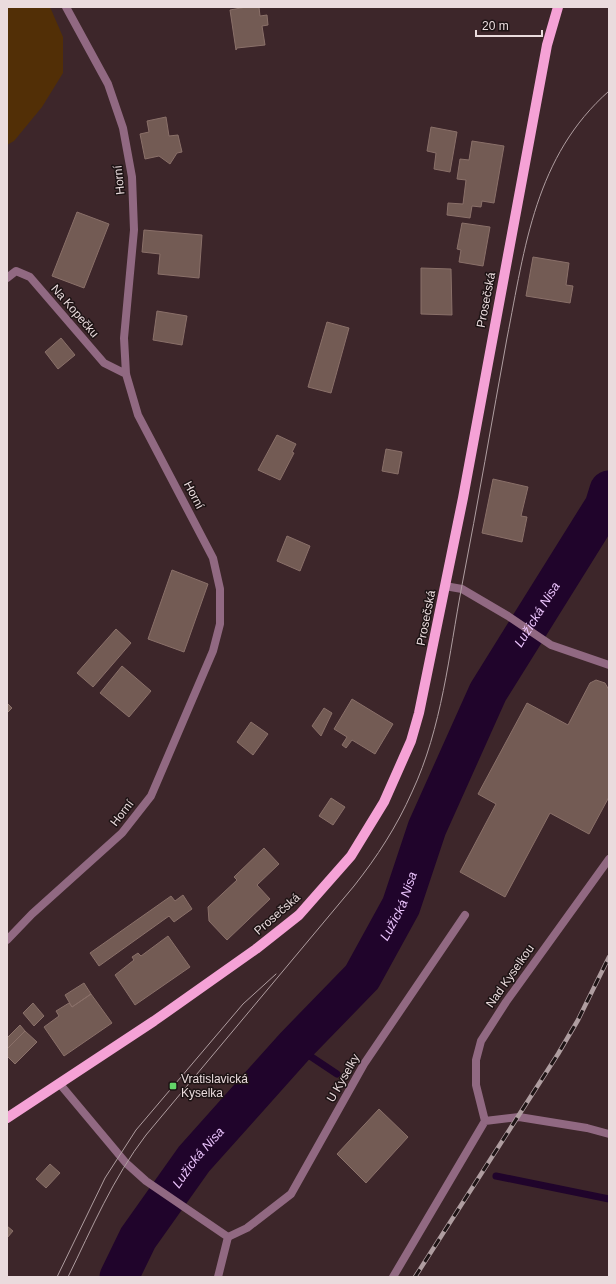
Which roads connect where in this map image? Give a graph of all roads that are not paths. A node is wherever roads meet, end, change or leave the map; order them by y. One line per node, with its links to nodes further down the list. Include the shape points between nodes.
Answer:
1 (66, 7): 4 (street, Horní, via 108,84 123,128 132,177 134,230 124,338)
2 (558, 7): 5 (main road, Prosečská, via 547,45)
3 (7, 278): 4 (street, Na Kopečku, via 16,271 30,277 104,363)
4 (126, 374): 9 (street, Horní, via 138,415 213,558 220,588 220,624 213,651 151,796 122,833 32,914)
5 (445, 586): 6 (street, via 462,589 551,645); 10 (main road, Prosečská, via 411,741 384,802 351,856 298,915 256,949 154,1022)
6 (609, 665)
7 (609, 859): 12 (street, Nad Kyselkou, via 481,1041 476,1060 476,1086)
8 (465, 915): 14 (street, U Kyselky, via 364,1064 291,1194 247,1228)
9 (7, 940)
10 (59, 1083): 11 (main road, Prosečská); 14 (street, via 126,1162 146,1181)
11 (7, 1118)
12 (485, 1122): 13 (street, via 519,1117); 16 (street)
13 (609, 1134)
14 (228, 1237): 15 (street)
15 (218, 1277)
16 (393, 1277)

